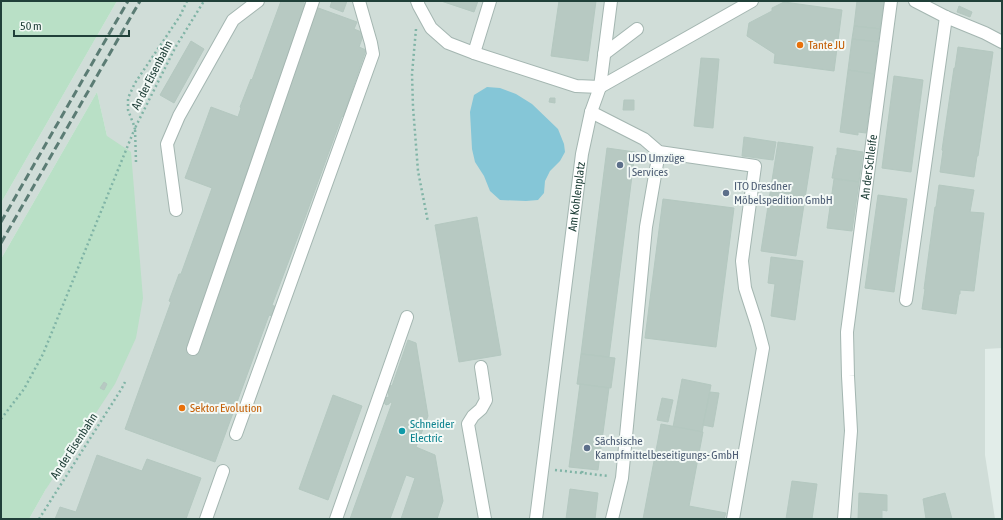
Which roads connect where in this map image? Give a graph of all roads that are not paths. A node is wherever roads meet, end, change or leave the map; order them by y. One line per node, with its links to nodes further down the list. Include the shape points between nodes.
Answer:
1 (258, 1): 18 (street, via 233,20 179,116 167,144)
2 (313, 1): 21 (street)
3 (359, 1): 23 (street, via 373,54)
4 (417, 1): 13 (street, via 431,28 448,43)
5 (490, 1): 13 (street)
6 (611, 1): 14 (street)
7 (752, 1): 15 (street)
8 (891, 1): 31 (street, An der Schleife, via 847,332 851,431)
9 (915, 1): 10 (street)
10 (946, 17): 12 (street); 19 (street)
11 (637, 29): 14 (street)
12 (1002, 42)
13 (474, 53): 15 (street, via 576,86)
14 (604, 54): 15 (street)
15 (600, 87): 16 (street, Am Kohlenplatz)
16 (591, 112): 17 (street, via 644,139); 28 (street, Am Kohlenplatz, via 582,154)
17 (659, 152): 29 (street, via 646,227 622,478); 30 (street, via 754,166 742,261 745,288 763,348)
18 (176, 210)
19 (906, 300)
20 (407, 317): 26 (street)
21 (194, 349)
22 (480, 367): 27 (street, via 486,400 468,424)
23 (236, 434)
24 (223, 471): 25 (street)
25 (206, 519)
26 (336, 519)
27 (485, 519)
28 (536, 519)
29 (612, 519)
30 (733, 519)
31 (844, 519)

